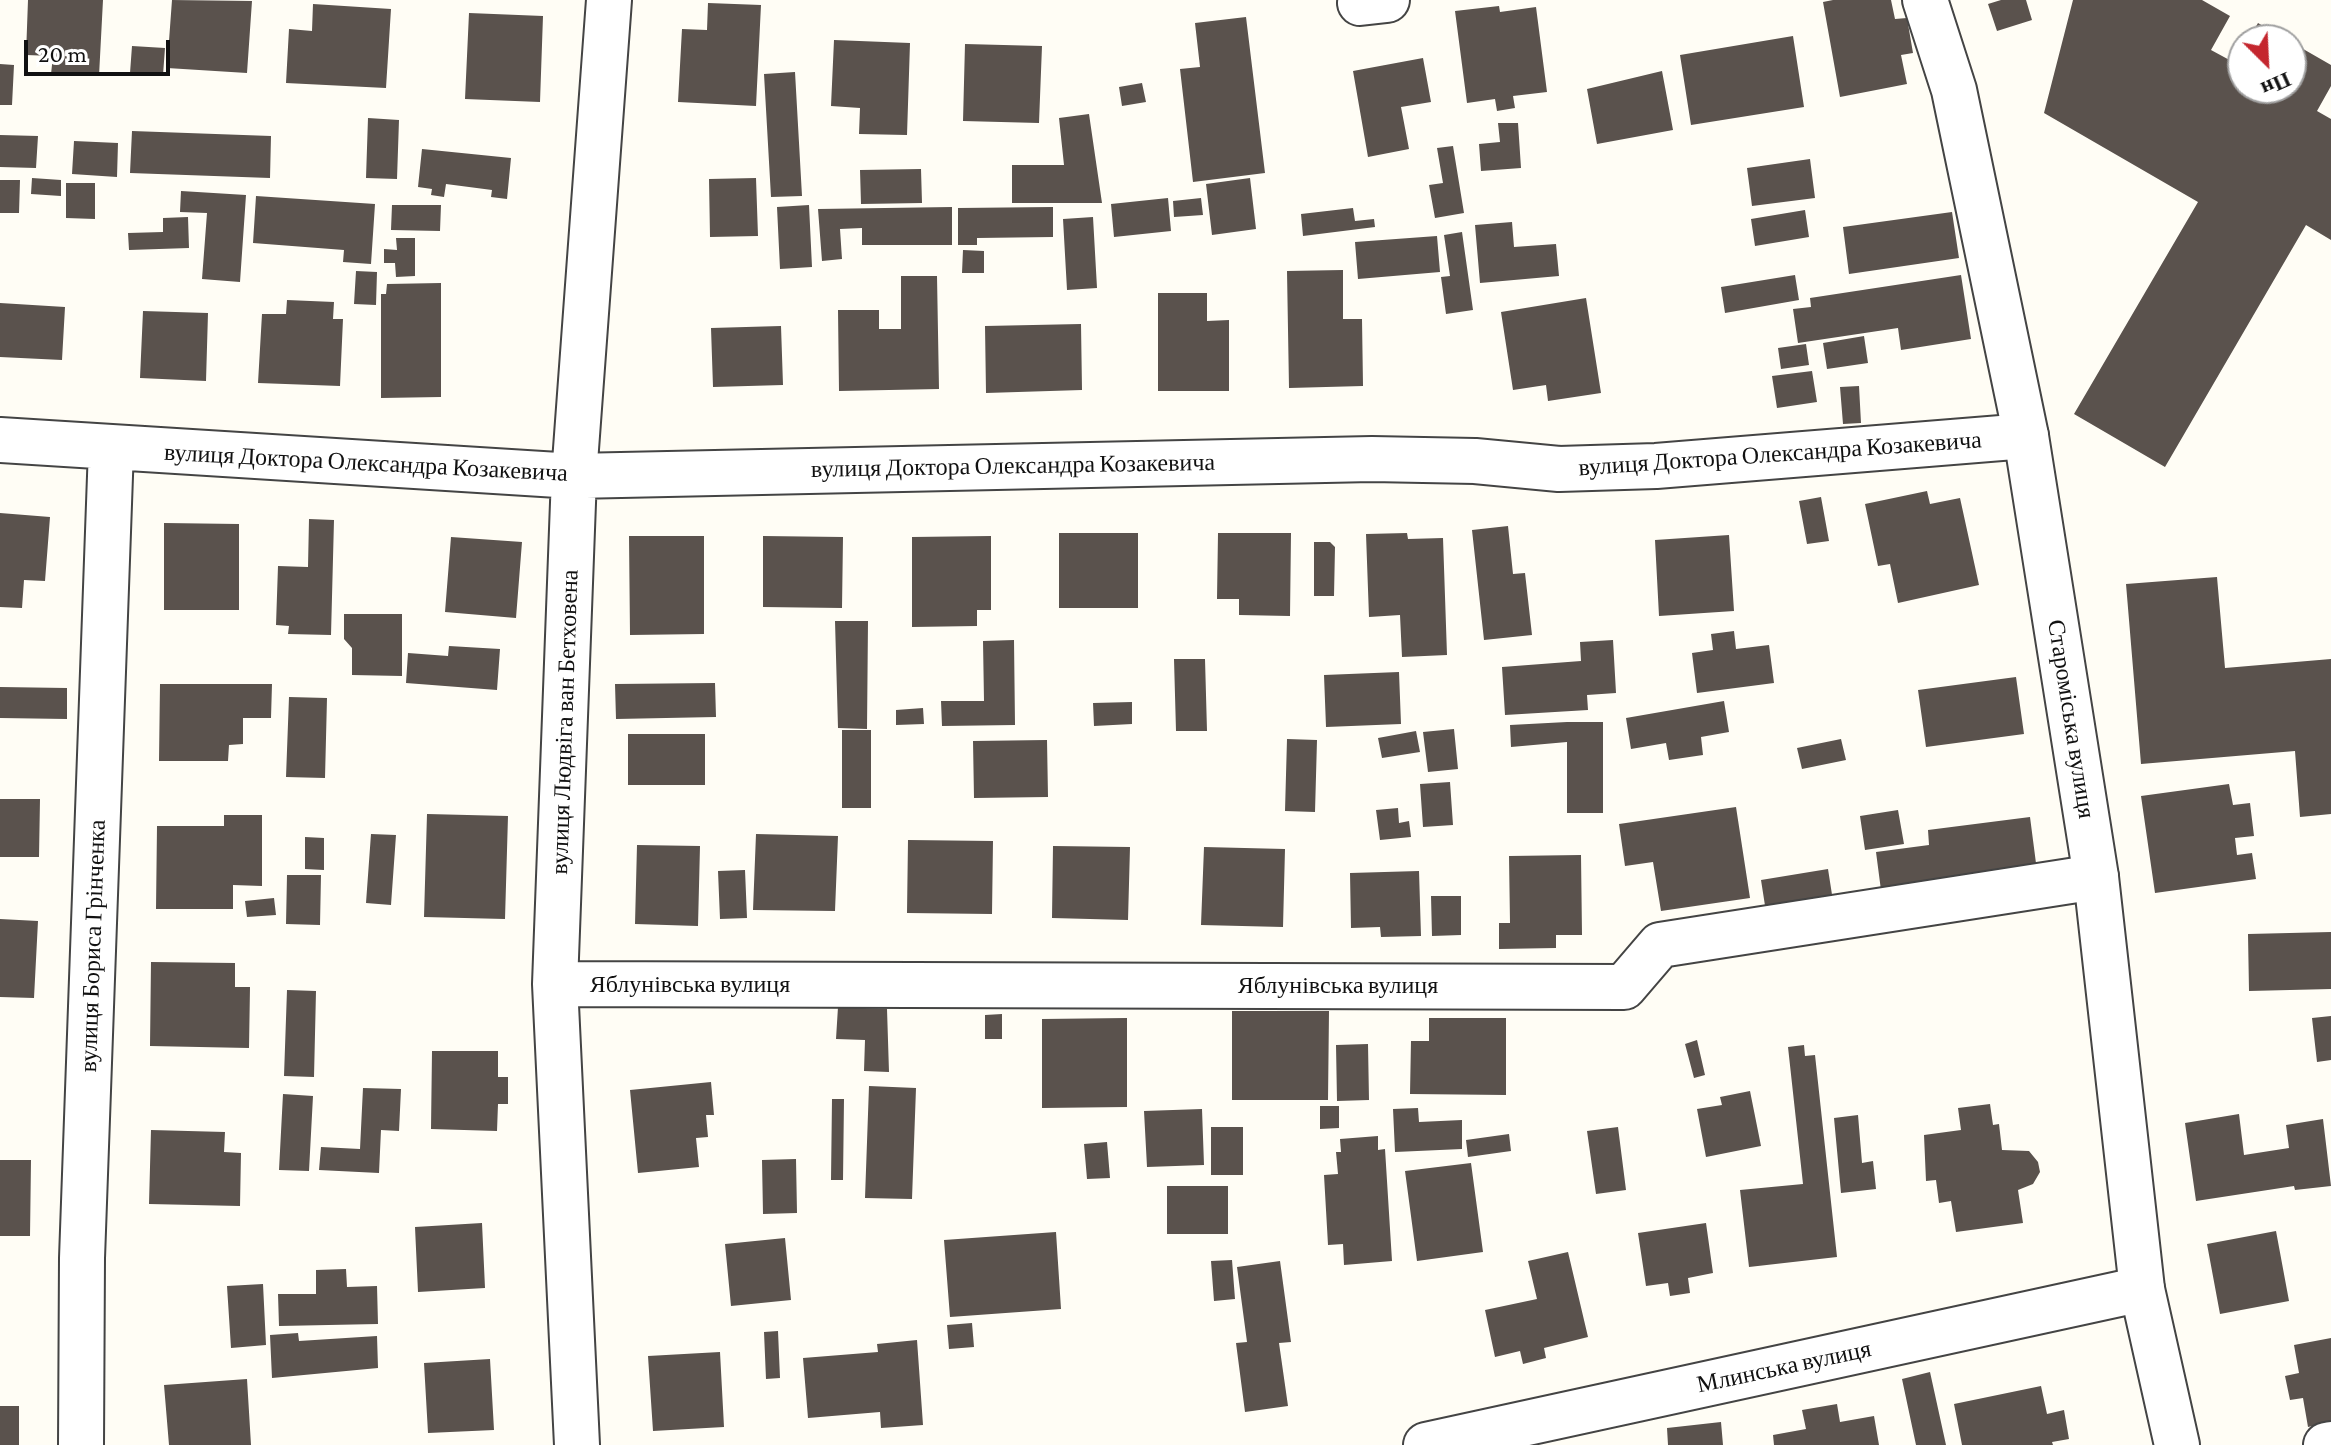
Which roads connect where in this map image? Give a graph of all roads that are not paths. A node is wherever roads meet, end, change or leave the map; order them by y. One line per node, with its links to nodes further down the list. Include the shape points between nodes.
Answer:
1 (609, 0): 6 (street, вулиця Людвіга ван Бетховена)
2 (1925, 0): 3 (street, Староміська вулиця, via 1954,90)
3 (2026, 436): 6 (street, вулиця Доктора Олександра Козакевича, via 1559,469 1372,459); 7 (street, Староміська вулиця)
4 (0, 440): 5 (street, вулиця Доктора Олександра Козакевича)
5 (111, 448): 6 (street, вулиця Доктора Олександра Козакевича); 10 (street, вулиця Бориса Грінченка, via 82,1243)
6 (574, 476): 8 (street, вулиця Людвіга ван Бетховена)
7 (2096, 877): 8 (street, Яблунівська вулиця, via 1660,945 1624,987); 9 (street, Староміська вулиця)
8 (555, 984): 11 (street, вулиця Людвіга ван Бетховена)
9 (2142, 1289): 12 (street, Млинська вулиця); 13 (street, Староміська вулиця)
10 (81, 1445)
11 (577, 1445)
12 (1426, 1445)
13 (2177, 1445)

